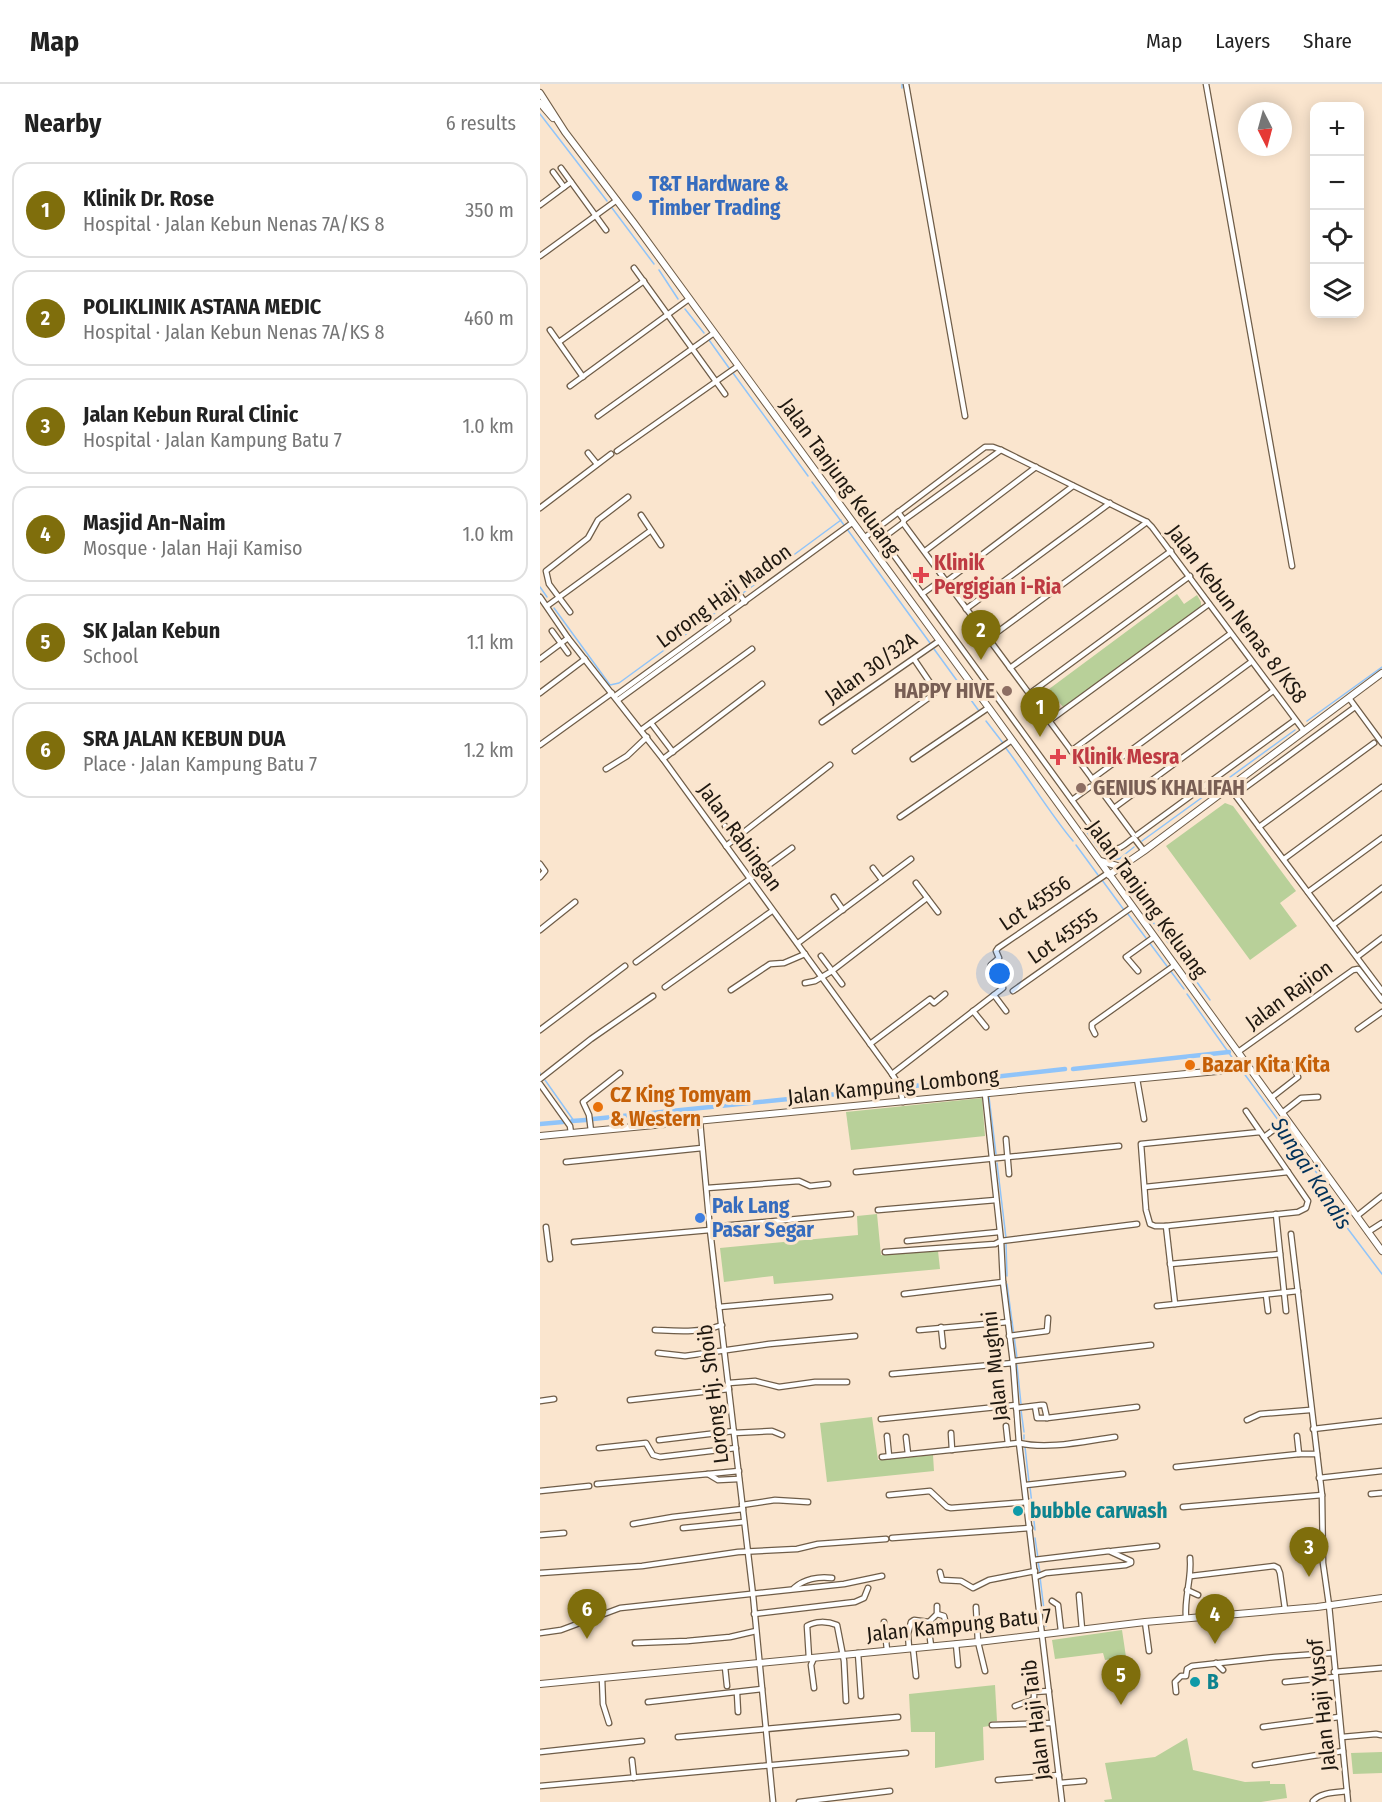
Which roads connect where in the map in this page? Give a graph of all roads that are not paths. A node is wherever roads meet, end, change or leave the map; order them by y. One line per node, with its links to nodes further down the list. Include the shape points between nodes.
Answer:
1 (906, 84): 29 (street)
2 (1206, 84): 50 (street)
3 (540, 93): 5 (street, Jalan Tanjung Keluang)
4 (540, 104): 5 (street, Jalan Tanjung Keluang)
5 (566, 132): 10 (street, Jalan Tanjung Keluang)
6 (561, 168): 8 (street)
7 (553, 172): 9 (street)
8 (571, 182): 9 (street); 12 (street)
9 (564, 187): 11 (street)
10 (617, 200): 12 (street); 17 (street, Jalan Tanjung Keluang)
11 (540, 205)
12 (595, 215): 13 (street); 14 (street)
13 (606, 230)
14 (540, 256)
15 (634, 268): 16 (street)
16 (644, 281): 18 (street); 21 (street)
17 (689, 299): 18 (street); 20 (street, Jalan Tanjung Keluang)
18 (669, 314): 22 (street); 24 (street)
19 (550, 330): 21 (street)
20 (714, 333): 22 (street); 23 (street, Jalan Tanjung Keluang)
21 (559, 342): 24 (street)
22 (693, 348): 25 (street); 28 (street)
23 (738, 366): 25 (street); 43 (street, Jalan Tanjung Keluang)
24 (583, 377): 26 (street)
25 (716, 381): 27 (street); 31 (street)
26 (570, 386)
27 (725, 394)
28 (598, 416)
29 (965, 416)
30 (1001, 450): 35 (street, Jalan Kebun Nenas 8/KS8); 40 (street, via 985,447); 44 (street)
31 (617, 451)
32 (588, 453): 34 (street)
33 (611, 454): 34 (street)
34 (597, 464): 39 (street)
35 (1036, 467): 36 (street, Jalan Kebun Nenas 8/KS8); 49 (street)
36 (1073, 486): 38 (street, Jalan Kebun Nenas 8/KS8); 53 (street)
37 (628, 497): 57 (street, via 598,520 588,538 548,568 546,577)
38 (1110, 503): 42 (street, Jalan Kebun Nenas 8/KS8); 61 (street)
39 (540, 508)
40 (898, 512): 44 (street); 46 (street)
41 (641, 515): 45 (street)
42 (1148, 522): 48 (street, Jalan Kebun Nenas 8/KS8); 66 (street)
43 (852, 523): 46 (street, Jalan Tanjung Keluang); 58 (street, Lorong Haji Madon)
44 (902, 523): 49 (street); 55 (street, via 887,535 885,543)
45 (651, 531): 47 (street); 57 (street)
46 (864, 538): 67 (street, Jalan Tanjung Keluang)
47 (661, 545)
48 (1171, 550): 51 (street, Jalan Kebun Nenas 8/KS8); 77 (street)
49 (925, 551): 53 (street)
50 (1292, 566)
51 (1190, 576): 59 (street, Jalan Kebun Nenas 8/KS8); 82 (street)
52 (940, 581): 55 (street)
53 (947, 581): 61 (street)
54 (732, 583): 58 (street)
55 (922, 594): 70 (street)
56 (540, 597): 60 (street, Jalan Rabingan)
57 (559, 597): 60 (street); 62 (street)
58 (745, 602): 83 (street, Lorong Haji Madon, via 725,616 728,620)
59 (1209, 604): 64 (street, Jalan Kebun Nenas 8/KS8); 88 (street)
60 (547, 606): 65 (street, Jalan Rabingan)
61 (966, 609): 66 (street)
62 (570, 612)
63 (552, 631): 68 (street)
64 (1230, 634): 76 (street, Jalan Kebun Nenas 8/KS8); 99 (street)
65 (568, 638): 68 (street); 74 (street, Jalan Rabingan)
66 (988, 639): 77 (street)
67 (939, 641): 72 (street, Jalan Tanjung Keluang); 75 (street, Jalan 30/32A)
68 (561, 644): 71 (street); 73 (street)
69 (752, 650): 90 (street)
70 (962, 650): 72 (street); 110 (street)
71 (568, 653)
72 (951, 658): 86 (street, Jalan Tanjung Keluang)
73 (540, 659)
74 (585, 659): 81 (street); 83 (street, Jalan Rabingan)
75 (914, 659): 89 (street, Jalan 30/32A); 98 (street, via 934,694)
76 (1251, 662): 80 (street, Jalan Kebun Nenas 8/KS8); 105 (street)
77 (1010, 668): 82 (street)
78 (1382, 673): 84 (street)
79 (762, 684): 100 (street)
80 (1273, 691): 87 (street, Jalan Kebun Nenas 8/KS8); 111 (street)
81 (540, 693)
82 (1029, 694): 88 (street)
83 (615, 696): 91 (street, Jalan Rabingan); 97 (street)
84 (1349, 698): 85 (street); 92 (street)
85 (1355, 707): 96 (street); 109 (street)
86 (988, 708): 94 (street, Jalan Tanjung Keluang); 102 (street)
87 (1295, 720): 92 (street, Jalan Kebun Nenas 8/KS8); 115 (street)
88 (1050, 721): 99 (street)
89 (822, 722)
90 (651, 723): 91 (street); 100 (street)
91 (642, 730): 93 (street, Jalan Rabingan)
92 (1304, 732): 107 (street)
93 (647, 737): 101 (street, Jalan Rabingan); 104 (street)
94 (1012, 740): 112 (street); 123 (street, Jalan Tanjung Keluang)
95 (1374, 743): 114 (street)
96 (1382, 743)
97 (540, 745)
98 (855, 751)
99 (1071, 751): 105 (street)
100 (673, 752): 101 (street)
101 (663, 759): 118 (street, Jalan Rabingan)
102 (913, 759)
103 (830, 765): 116 (street)
104 (606, 769)
105 (1092, 779): 111 (street)
106 (1090, 787): 110 (street)
107 (1230, 787): 109 (street); 120 (street)
108 (1382, 787): 124 (street)
109 (1236, 795): 114 (street)
110 (1072, 800): 115 (street, via 1109,849 1119,849)
111 (1114, 808): 115 (street)
112 (900, 817)
113 (726, 826): 116 (street)
114 (1259, 827): 124 (street)
115 (1136, 836): 120 (street)
116 (735, 838): 118 (street); 121 (street)
117 (1382, 838): 134 (street)
118 (726, 846): 130 (street, Jalan Rabingan)
119 (792, 848): 130 (street)
120 (1144, 851): 126 (street)
121 (745, 852)
122 (911, 859): 131 (street)
123 (1098, 859): 126 (street); 128 (street, Jalan Tanjung Keluang)
124 (1284, 859): 134 (street)
125 (540, 864): 129 (street, via 545,871)
126 (1121, 867): 128 (street); 135 (street)
127 (873, 868): 131 (street)
128 (1108, 874): 135 (street, Jalan Tanjung Keluang); 152 (street, Lot 45556, via 998,948 999,958)
129 (540, 877)
130 (750, 880): 141 (street, Jalan Rabingan); 151 (street)
131 (882, 880): 140 (street)
132 (916, 883): 137 (street)
133 (1382, 888): 143 (street)
134 (1308, 892): 143 (street)
135 (1122, 893): 139 (street, Jalan Tanjung Keluang)
136 (834, 897): 140 (street)
137 (927, 897): 142 (street); 155 (street)
138 (575, 902): 144 (street)
139 (1132, 907): 146 (street, Jalan Tanjung Keluang); 164 (street, Lot 45555)
140 (843, 910): 147 (street)
141 (772, 911): 147 (street, Jalan Rabingan); 160 (street)
142 (938, 912)
143 (1333, 924): 150 (street)
144 (540, 930)
145 (1382, 938): 150 (street)
146 (1149, 940): 154 (street, Jalan Tanjung Keluang); 156 (street, via 1126,957)
147 (798, 943): 148 (street, Jalan Rabingan)
148 (805, 954): 157 (street, Jalan Rabingan); 162 (street, via 770,964)
149 (821, 956): 155 (street)
150 (1357, 957): 163 (street)
151 (636, 962)
152 (991, 964)
153 (626, 966): 174 (street)
154 (1174, 966): 175 (street, via 1092,1024); 177 (street, Jalan Tanjung Keluang)
155 (832, 971): 157 (street); 159 (street)
156 (1137, 971)
157 (823, 977): 158 (street); 176 (street, Jalan Rabingan)
158 (805, 983)
159 (842, 984)
160 (665, 987)
161 (1003, 988): 166 (street)
162 (731, 990)
163 (1382, 990)
164 (1013, 991)
165 (945, 994): 176 (street, via 934,1003 930,999)
166 (994, 995): 169 (street); 170 (street)
167 (653, 996): 182 (street)
168 (1382, 1000): 177 (street, Jalan Rajion, via 1363,974 1353,970)
169 (973, 1011): 172 (street); 181 (street)
170 (1006, 1011)
171 (1382, 1012): 173 (street)
172 (986, 1027)
173 (1358, 1029)
174 (540, 1030)
175 (1095, 1034)
176 (873, 1042): 181 (street, Jalan Rabingan)
177 (1238, 1053): 179 (street, Jalan Tanjung Keluang)
178 (1293, 1065): 187 (street, via 1298,1077)
179 (1249, 1068): 183 (street, Jalan Kampung Lombong); 187 (street, Jalan Tanjung Keluang)
180 (620, 1073): 194 (street, via 583,1102)
181 (892, 1074): 188 (street, Jalan Rabingan)
182 (540, 1079)
183 (1137, 1079): 185 (street, Jalan Kampung Lombong); 191 (street)
184 (540, 1084): 195 (street)
185 (985, 1094): 188 (street, Jalan Kampung Lombong); 202 (street, Jalan Mughni)
186 (1318, 1097): 190 (street, via 1301,1098)
187 (1271, 1098): 190 (street, Jalan Tanjung Keluang)
188 (903, 1102): 192 (street, Jalan Kampung Lombong)
189 (1246, 1111): 196 (street)
190 (1282, 1113): 193 (street, Jalan Tanjung Keluang)
191 (1143, 1119)
192 (700, 1121): 194 (street, Jalan Kampung Lombong); 200 (street, Lorong Hj. Shoib)
193 (1284, 1123): 196 (street); 215 (street, Jalan Tanjung Keluang)
194 (591, 1131): 195 (street, Jalan Kampung Lombong)
195 (571, 1133): 197 (street, Jalan Kampung Lombong)
196 (1262, 1135): 205 (street); 208 (street, via 1141,1144)
197 (540, 1136)
198 (1006, 1139): 201 (street)
199 (1119, 1146): 201 (street)
200 (702, 1148): 203 (street); 209 (street, Lorong Hj. Shoib)
201 (1008, 1158): 202 (street); 206 (street)
202 (992, 1160): 204 (street); 211 (street, Jalan Mughni)
203 (566, 1162)
204 (856, 1172)
205 (1288, 1172): 208 (street); 214 (street, via 1308,1201 1306,1208 1298,1212)
206 (1009, 1174)
207 (828, 1184): 209 (street, via 810,1186 799,1181)
208 (1145, 1187): 218 (street, via 1150,1224)
209 (707, 1188): 220 (street, Lorong Hj. Shoib)
210 (1382, 1196): 215 (street)
211 (996, 1200): 212 (street); 222 (street, Jalan Mughni)
212 (878, 1210)
213 (851, 1214): 220 (street)
214 (1276, 1214): 218 (street); 231 (street)
215 (1360, 1214): 221 (street, Jalan Tanjung Keluang)
216 (1382, 1223): 221 (street)
217 (1137, 1224): 225 (street)
218 (1166, 1226): 233 (street)
219 (546, 1227): 228 (street)
220 (710, 1228): 226 (street); 242 (street, Lorong Hj. Shoib)
221 (1372, 1230): 229 (street, Jalan Tanjung Keluang)
222 (999, 1232): 224 (street); 225 (street, Jalan Mughni)
223 (1292, 1234): 235 (street, Jalan Haji Yusof)
224 (907, 1241)
225 (1001, 1241): 230 (street); 234 (street, Jalan Mughni)
226 (574, 1242)
227 (540, 1243): 228 (street)
228 (548, 1243): 232 (street)
229 (1382, 1251)
230 (885, 1252)
231 (1280, 1254): 233 (street); 236 (street)
232 (550, 1259)
233 (1170, 1264): 240 (street)
234 (1003, 1282): 237 (street); 246 (street, Jalan Mughni)
235 (1298, 1291): 236 (street); 268 (street, Jalan Haji Yusof)
236 (1284, 1293): 238 (street); 244 (street)
237 (904, 1294)
238 (1266, 1294): 240 (street); 243 (street)
239 (830, 1297): 242 (street)
240 (1175, 1304): 241 (street)
241 (1156, 1306)
242 (719, 1307): 247 (street, Lorong Hj. Shoib)
243 (1268, 1311)
244 (1286, 1311)
245 (1048, 1318): 252 (street, via 1047,1331)
246 (1008, 1322): 248 (street); 252 (street, Jalan Mughni)
247 (722, 1325): 249 (street, via 709,1329); 255 (street, Lorong Hj. Shoib)
248 (941, 1327): 250 (street); 254 (street)
249 (655, 1330)
250 (919, 1330)
251 (855, 1336): 255 (street)
252 (1011, 1336): 257 (street, Jalan Mughni)
253 (1150, 1345): 257 (street)
254 (943, 1346)
255 (725, 1350): 256 (street, via 684,1356); 260 (street, Lorong Hj. Shoib)
256 (658, 1353)
257 (1013, 1362): 258 (street); 265 (street, Jalan Mughni)
258 (892, 1374)
259 (847, 1382): 260 (street, via 779,1387 755,1381)
260 (729, 1383): 261 (street, Lorong Hj. Shoib)
261 (729, 1389): 263 (street); 275 (street, Lorong Hj. Shoib)
262 (554, 1399): 264 (street)
263 (630, 1400)
264 (540, 1401)
265 (1016, 1406): 266 (street); 270 (street); 283 (street, Jalan Mughni)
266 (1035, 1406): 269 (street, via 1037,1418); 269 (street, via 1044,1405)
267 (1137, 1407): 269 (street)
268 (1310, 1410): 271 (street, via 1260,1414); 274 (street, Jalan Haji Yusof)
269 (1047, 1418)
270 (881, 1419)
271 (1247, 1420)
272 (1382, 1421): 274 (street)
273 (1006, 1426): 284 (street)
274 (1312, 1430): 290 (street, Jalan Haji Yusof)
275 (734, 1432): 277 (street, via 772,1431); 282 (street); 286 (street, Lorong Hj. Shoib)
276 (951, 1433): 287 (street)
277 (782, 1435)
278 (887, 1436): 291 (street)
279 (1297, 1436): 289 (street)
280 (906, 1437): 288 (street)
281 (1115, 1437): 283 (street, via 1031,1446)
282 (658, 1440)
283 (1019, 1443): 284 (street); 301 (street, Jalan Mughni)
284 (1008, 1444): 287 (street)
285 (598, 1448): 286 (street, via 646,1443 653,1455 660,1457)
286 (736, 1448): 294 (street, Lorong Hj. Shoib)
287 (952, 1450): 288 (street)
288 (908, 1454): 291 (street)
289 (1299, 1454): 290 (street); 293 (street)
290 (1317, 1455): 298 (street, Jalan Haji Yusof)
291 (889, 1456): 292 (street)
292 (882, 1457)
293 (1176, 1467)
294 (739, 1471): 296 (street); 299 (street, Lorong Hj. Shoib)
295 (1382, 1471): 298 (street)
296 (708, 1474): 299 (street, via 717,1480); 300 (street)
297 (1123, 1474): 301 (street)
298 (1319, 1478): 307 (street, Jalan Haji Yusof)
299 (740, 1479): 310 (street, Lorong Hj. Shoib)
300 (597, 1484)
301 (1026, 1485): 309 (street, Jalan Mughni)
302 (589, 1486): 303 (street)
303 (540, 1491)
304 (1382, 1493): 305 (street)
305 (1371, 1494)
306 (889, 1495): 309 (street, via 930,1491 951,1508)
307 (1322, 1495): 311 (street); 337 (street, Jalan Haji Yusof, via 1323,1563)
308 (808, 1502): 310 (street, via 775,1500)
309 (1028, 1502): 315 (street, Jalan Mughni)
310 (742, 1507): 312 (street, Lorong Hj. Shoib); 313 (street)
311 (1183, 1507)
312 (744, 1522): 314 (street); 319 (street, Lorong Hj. Shoib)
313 (633, 1524)
314 (683, 1528)
315 (1030, 1528): 319 (street); 322 (street, Jalan Mughni)
316 (564, 1533): 317 (street)
317 (540, 1535)
318 (1157, 1546): 320 (street)
319 (748, 1551): 324 (street, via 642,1566); 332 (street, Lorong Hj. Shoib)
320 (1109, 1551): 322 (street); 325 (street, via 1130,1558 1131,1563)
321 (1190, 1558): 327 (street)
322 (1037, 1560): 325 (street, Jalan Mughni)
323 (940, 1572): 325 (street, via 942,1580 961,1581 974,1588 989,1581)
324 (540, 1573)
325 (1038, 1574): 352 (street, Jalan Mughni)
326 (882, 1576): 329 (street)
327 (1191, 1576): 331 (street); 340 (street, via 1274,1566 1280,1573)
328 (832, 1578): 329 (street, via 806,1581)
329 (794, 1588): 332 (street)
330 (868, 1588): 341 (street, via 864,1598 855,1602)
331 (1187, 1590): 333 (street); 343 (street)
332 (753, 1594): 341 (street, Lorong Hj. Shoib); 351 (street, via 620,1608 561,1630)
333 (1198, 1594)
334 (1079, 1595): 348 (street)
335 (1382, 1598): 337 (street, Jalan Kampung Batu 7)
336 (1052, 1601): 350 (street, via 1058,1605)
337 (1329, 1605): 340 (street, Jalan Kampung Batu 7); 361 (street, Jalan Haji Yusof)
338 (937, 1606): 342 (street)
339 (976, 1606): 353 (street)
340 (1286, 1610): 343 (street, Jalan Kampung Batu 7)
341 (754, 1614): 349 (street, Lorong Hj. Shoib)
342 (937, 1614): 344 (street); 346 (street)
343 (1186, 1618): 347 (street, Jalan Kampung Batu 7)
344 (945, 1620)
345 (884, 1622): 358 (street)
346 (929, 1622): 356 (street); 357 (street, via 911,1622)
347 (1145, 1622): 348 (street, Jalan Kampung Batu 7); 359 (street)
348 (1082, 1629): 350 (street, Jalan Kampung Batu 7)
349 (756, 1631): 354 (street, via 687,1641); 364 (street, Lorong Hj. Shoib)
350 (1061, 1631): 352 (street, Jalan Kampung Batu 7)
351 (540, 1633)
352 (1042, 1633): 353 (street, Jalan Kampung Batu 7); 379 (street, Jalan Haji Taib)
353 (978, 1642): 355 (street, Jalan Kampung Batu 7); 370 (street)
354 (634, 1643)
355 (956, 1644): 356 (street, Jalan Kampung Batu 7); 366 (street)
356 (931, 1646): 357 (street, Jalan Kampung Batu 7)
357 (911, 1648): 358 (street, Jalan Kampung Batu 7); 372 (street)
358 (887, 1650): 360 (street, Jalan Kampung Batu 7)
359 (1149, 1651)
360 (858, 1653): 362 (street, Jalan Kampung Batu 7); 382 (street)
361 (1332, 1653): 365 (street); 371 (street, Jalan Haji Yusof)
362 (843, 1654): 363 (street, Jalan Kampung Batu 7); 363 (street, via 837,1624 812,1623 806,1632); 383 (street)
363 (811, 1658): 364 (street, Jalan Kampung Batu 7); 377 (street)
364 (759, 1663): 367 (street, Jalan Kampung Batu 7); 378 (street, Lorong Hj. Shoib)
365 (1216, 1663): 369 (street); 380 (street, via 1187,1669 1186,1676 1175,1682)
366 (958, 1665)
367 (725, 1667): 373 (street, Jalan Kampung Batu 7); 376 (street)
368 (1382, 1668): 371 (street)
369 (1223, 1670)
370 (985, 1671)
371 (1334, 1675): 374 (street); 388 (street, Jalan Haji Yusof)
372 (916, 1676)
373 (602, 1678): 375 (street, Jalan Kampung Batu 7); 389 (street, via 603,1704)
374 (1285, 1682)
375 (540, 1684)
376 (727, 1686)
377 (814, 1688)
378 (762, 1689): 381 (street); 393 (street, Lorong Hj. Shoib)
379 (1049, 1690): 385 (street, via 1034,1692 1034,1699); 390 (street, Jalan Haji Taib)
380 (1176, 1692)
381 (736, 1693): 384 (street); 386 (street)
382 (861, 1696)
383 (846, 1701)
384 (648, 1702)
385 (1015, 1706)
386 (738, 1712)
387 (898, 1717): 393 (street)
388 (1339, 1718): 392 (street); 396 (street, Jalan Haji Yusof)
389 (609, 1723)
390 (1052, 1723): 391 (street); 404 (street, Jalan Haji Taib)
391 (992, 1725)
392 (1263, 1727)
393 (766, 1730): 395 (street); 403 (street, Lorong Hj. Shoib)
394 (1381, 1735): 396 (street)
395 (678, 1737)
396 (1342, 1737): 398 (street, Jalan Haji Yusof)
397 (642, 1741): 399 (street)
398 (1342, 1751): 402 (street); 411 (street, Jalan Haji Yusof)
399 (540, 1752)
400 (906, 1753): 403 (street)
401 (632, 1760): 405 (street)
402 (1255, 1765)
403 (769, 1766): 405 (street); 413 (street, Lorong Hj. Shoib)
404 (1059, 1775): 406 (street); 408 (street, Jalan Haji Taib)
405 (634, 1778): 409 (street)
406 (998, 1780)
407 (1084, 1782): 408 (street)
408 (1060, 1783): 415 (street, Jalan Haji Taib)
409 (540, 1786)
410 (890, 1791): 414 (street)
411 (1347, 1791): 412 (street); 416 (street, Jalan Haji Yusof)
412 (1313, 1801)
413 (773, 1802)
414 (799, 1802)
415 (1062, 1802)
416 (1348, 1802)

